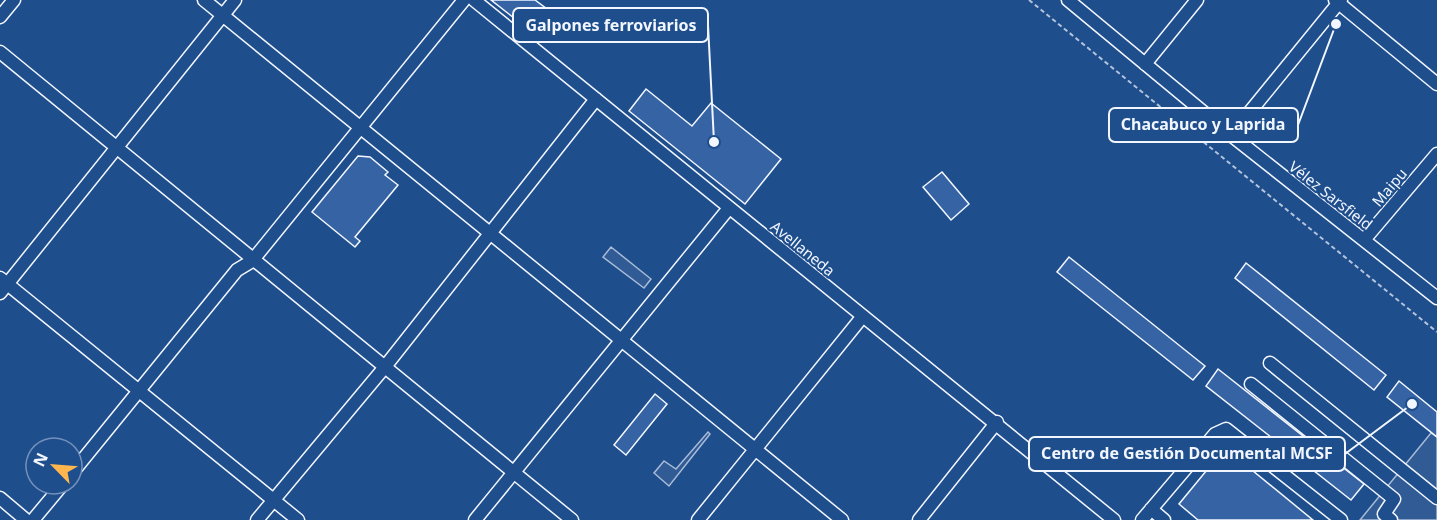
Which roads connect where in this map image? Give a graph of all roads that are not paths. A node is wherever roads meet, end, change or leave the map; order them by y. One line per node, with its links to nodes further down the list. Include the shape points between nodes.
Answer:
1 (14, 0): 10 (street)
2 (204, 0): 9 (street)
3 (236, 0): 9 (street)
4 (464, 0): 15 (street)
5 (474, 0): 14 (street, Avellaneda)
6 (1068, 0): 12 (street, Vélez Sarsfield)
7 (1197, 0): 12 (street)
8 (1338, 1): 13 (street); 16 (street)
9 (223, 15): 15 (street); 17 (street)
10 (0, 17)
11 (0, 52): 17 (street)
12 (1145, 64): 16 (street, Vélez Sarsfield)
13 (1437, 84)
14 (596, 99): 19 (street, Avellaneda); 20 (street)
15 (361, 128): 20 (street); 22 (street)
16 (1231, 135): 21 (street, Vélez Sarsfield)
17 (116, 149): 22 (street); 23 (street)
18 (1437, 153): 21 (street, Maipu)
19 (729, 208): 25 (street, Avellaneda); 26 (street)
20 (489, 233): 26 (street); 28 (street)
21 (1364, 240): 24 (street, Vélez Sarsfield)
22 (252, 261): 28 (street); 30 (street, via 237,270)
23 (3, 285): 30 (street)
24 (1437, 298)
25 (863, 316): 31 (street, Avellaneda); 32 (street)
26 (621, 341): 32 (street); 34 (street)
27 (1270, 363): 37 (street)
28 (384, 368): 34 (street); 38 (street)
29 (1251, 384): 40 (street, via 1394,499)
30 (140, 391): 33 (street); 38 (street)
31 (997, 422): 49 (street); 50 (street, Avellaneda)
32 (755, 448): 47 (street); 48 (street)
33 (84, 459)
34 (514, 472): 45 (street); 46 (street)
35 (53, 496): 42 (street)
36 (0, 498): 41 (street)
37 (1437, 498)
38 (273, 500): 43 (street); 44 (street)
39 (1151, 509): 51 (street); 52 (street); 53 (street, via 1215,434 1226,429)
40 (1382, 518)
41 (26, 520)
42 (33, 520)
43 (257, 520)
44 (298, 520)
45 (475, 520)
46 (572, 520)
47 (698, 520)
48 (843, 520)
49 (918, 520)
50 (1114, 520)
51 (1142, 520)
52 (1164, 520)
53 (1341, 520)

